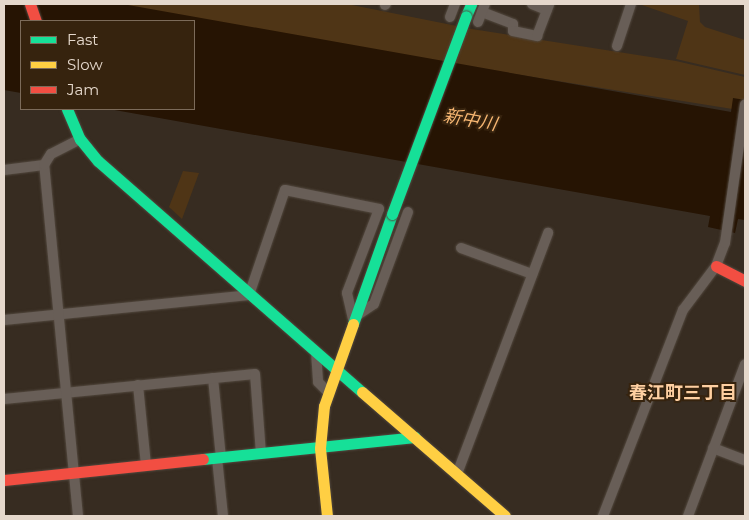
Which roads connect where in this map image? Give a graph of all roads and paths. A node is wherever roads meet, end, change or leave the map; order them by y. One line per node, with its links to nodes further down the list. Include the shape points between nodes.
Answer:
1 (30, 4): 9 (street)
2 (455, 4): 8 (street)
3 (471, 4): 25 (street, bridge)
4 (532, 4): 6 (street)
5 (632, 4): 11 (street)
6 (548, 7): 7 (street, via 537,36 513,31 513,24)
7 (484, 8): 10 (street)
8 (450, 16)
9 (36, 20)
10 (478, 22)
11 (618, 46)
12 (745, 104): 20 (street, via 725,243)
13 (67, 110): 14 (street)
14 (80, 139): 15 (street, via 51,154); 23 (street, via 98,161)
15 (44, 165): 16 (street); 24 (street)
16 (4, 170)
17 (408, 212): 25 (street, via 374,304)
18 (548, 233): 21 (street)
19 (461, 248): 21 (street)
20 (716, 266): 22 (street); 49 (street, via 683,310)
21 (532, 274): 43 (street)
22 (745, 281)
23 (249, 295): 24 (street); 25 (street, via 285,190 379,209 347,293); 27 (street)
24 (59, 315): 26 (street); 32 (street)
25 (353, 318): 29 (street)
26 (4, 320)
27 (316, 352): 29 (street); 33 (street, via 318,382)
28 (745, 364): 37 (street)
29 (335, 369): 33 (street); 35 (street)
30 (213, 378): 31 (street); 38 (street, via 254,374); 39 (street)
31 (138, 385): 32 (street); 41 (street)
32 (67, 391): 34 (street); 42 (street)
33 (328, 392): 36 (street)
34 (4, 398)
35 (415, 437): 36 (street); 43 (street)
36 (320, 448): 38 (street); 47 (street)
37 (713, 448): 40 (street); 50 (street)
38 (261, 454): 39 (street)
39 (219, 458): 41 (street); 46 (street)
40 (745, 460)
41 (146, 465): 42 (street)
42 (75, 472): 44 (street); 45 (street)
43 (457, 474): 48 (street)
44 (4, 480)
45 (78, 516)
46 (223, 516)
47 (327, 516)
48 (506, 516)
49 (604, 516)
50 (688, 516)

